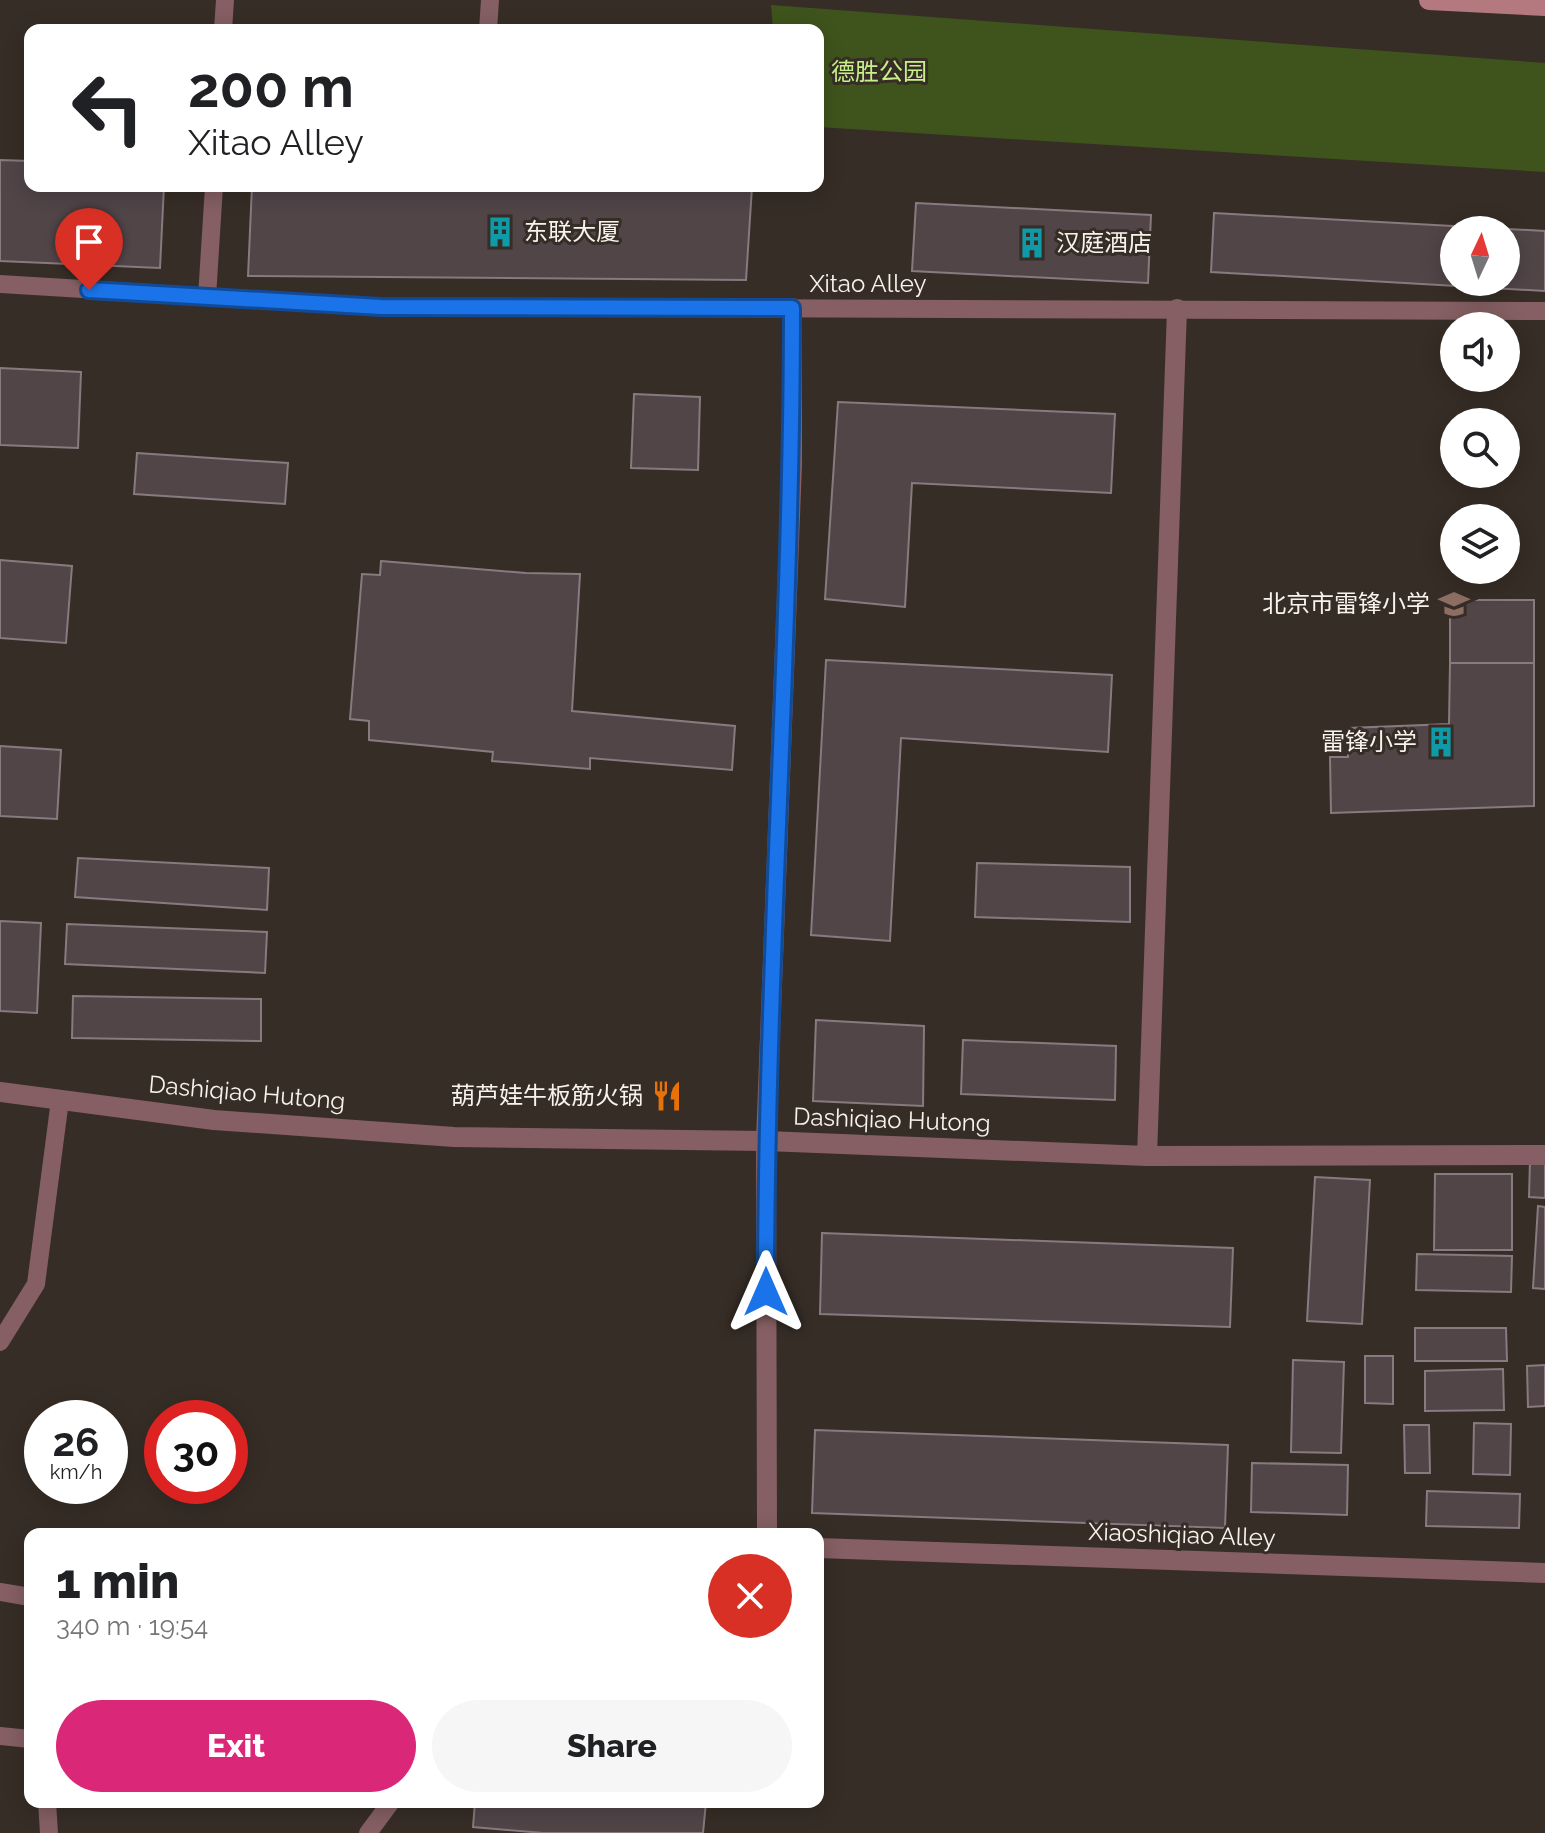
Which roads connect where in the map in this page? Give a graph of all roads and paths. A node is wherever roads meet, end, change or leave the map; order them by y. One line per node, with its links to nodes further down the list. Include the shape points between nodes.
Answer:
1 (225, 0): 5 (lane)
2 (490, 0): 6 (lane)
3 (1429, 0): 4 (street)
4 (1545, 6)
5 (223, 24)
6 (488, 24)
7 (214, 192): 9 (lane)
8 (0, 284): 9 (lane, Xitao Alley)
9 (207, 297): 10 (lane, Xitao Alley, via 381,307)
10 (792, 308): 11 (lane, Xitao Alley); 15 (street, via 792,464)
11 (1177, 309): 12 (lane, Xitao Alley); 17 (street)
12 (1545, 311)
13 (0, 1092): 14 (street, Dashiqiao Hutong)
14 (60, 1100): 15 (street, Dashiqiao Hutong, via 214,1120 454,1137); 18 (lane, via 36,1284)
15 (766, 1141): 17 (street, Dashiqiao Hutong); 19 (street)
16 (1545, 1155): 17 (street, Dashiqiao Hutong)
17 (1147, 1156)
18 (0, 1342)
19 (767, 1528)
20 (824, 1548): 21 (street, Xiaoshiqiao Alley)
21 (1545, 1573)
22 (0, 1592): 23 (lane)
23 (24, 1596)
24 (0, 1736): 25 (lane)
25 (24, 1738)
26 (47, 1808): 28 (lane)
27 (387, 1808): 29 (lane)
28 (49, 1833)
29 (368, 1833)

